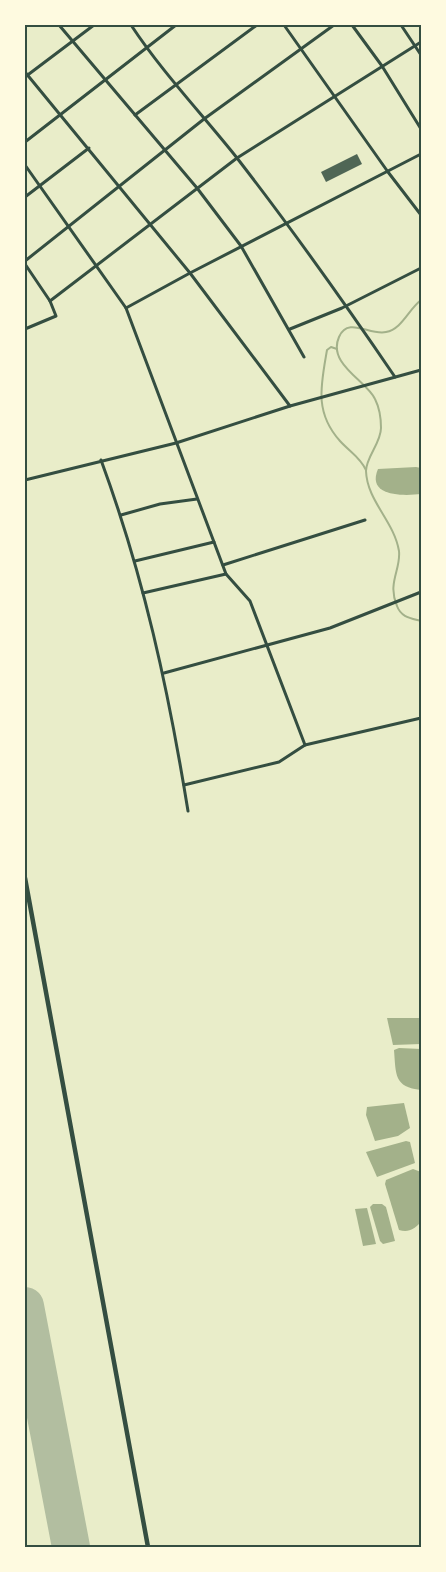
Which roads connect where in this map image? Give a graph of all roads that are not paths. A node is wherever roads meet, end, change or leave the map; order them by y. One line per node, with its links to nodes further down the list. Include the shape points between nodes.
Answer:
1 (59, 25): 10 (street)
2 (94, 25): 10 (street)
3 (131, 25): 13 (street)
4 (176, 25): 13 (street)
5 (257, 25): 19 (street)
6 (284, 25): 14 (street)
7 (334, 25): 14 (street)
8 (352, 25): 16 (street)
9 (401, 25): 12 (street)
10 (72, 41): 17 (street); 18 (street)
11 (421, 42): 12 (street)
12 (415, 46): 15 (street); 16 (street)
13 (146, 48): 18 (street); 19 (street)
14 (301, 49): 20 (street); 23 (street)
15 (421, 55)
16 (382, 66): 20 (street); 24 (street)
17 (26, 75): 21 (street)
18 (103, 79): 21 (street); 22 (street)
19 (177, 84): 22 (street); 23 (street)
20 (336, 95): 29 (street); 31 (street)
21 (59, 114): 25 (street); 26 (street)
22 (135, 115): 27 (street)
23 (204, 119): 27 (street); 29 (street)
24 (421, 128)
25 (25, 142)
26 (89, 148): 32 (street); 33 (street)
27 (165, 150): 33 (street); 34 (street)
28 (421, 154): 31 (street)
29 (237, 158): 34 (street); 37 (street)
30 (25, 165): 32 (street)
31 (388, 172): 36 (street); 37 (street)
32 (40, 185): 35 (street); 39 (street)
33 (120, 186): 38 (street); 39 (street)
34 (197, 188): 38 (street); 40 (street)
35 (25, 197)
36 (421, 214)
37 (285, 223): 40 (street); 46 (street)
38 (150, 224): 42 (street); 44 (street)
39 (69, 225): 41 (street); 42 (street)
40 (241, 246): 44 (street); 49 (street)
41 (25, 262): 45 (street)
42 (96, 265): 45 (street); 47 (street)
43 (421, 268): 46 (street)
44 (190, 273): 47 (street); 53 (street)
45 (50, 301): 48 (street, via 56,316 54,319)
46 (346, 306): 49 (street); 52 (street)
47 (126, 308): 54 (street)
48 (25, 329)
49 (290, 329): 50 (street)
50 (304, 357)
51 (421, 370): 52 (street)
52 (395, 377): 53 (street)
53 (290, 406): 54 (street)
54 (176, 443): 55 (street); 57 (street)
55 (101, 460): 56 (street); 58 (street)
56 (25, 480)
57 (197, 499): 58 (street, via 160,504); 60 (street)
58 (121, 515): 61 (street)
59 (365, 520): 62 (street)
60 (214, 542): 61 (street); 62 (street)
61 (135, 561): 64 (street)
62 (224, 565): 63 (street)
63 (226, 574): 64 (street); 66 (street, via 250,601)
64 (143, 592): 67 (street)
65 (421, 592): 66 (street, via 330,628)
66 (266, 647): 67 (street); 69 (street)
67 (164, 673): 70 (street)
68 (421, 718): 69 (street)
69 (305, 745): 70 (street, via 279,762)
70 (184, 786): 71 (street)
71 (188, 811)
72 (25, 878): 73 (street)
73 (148, 1547)

